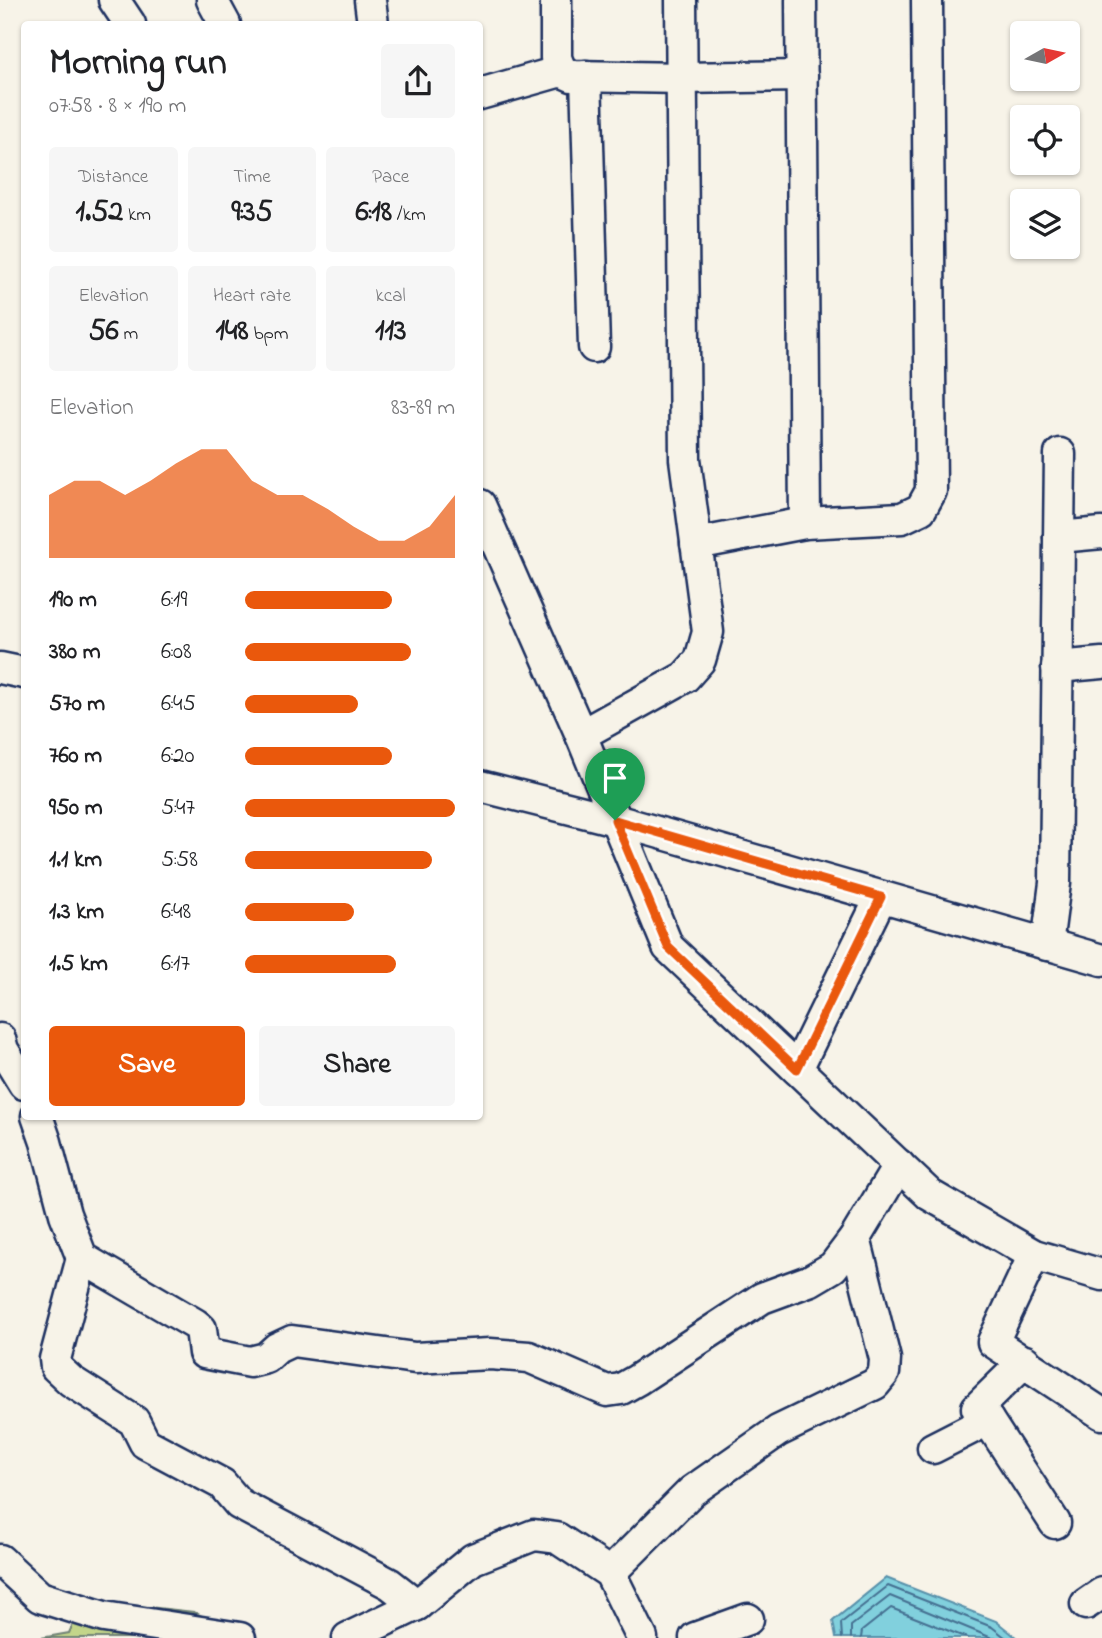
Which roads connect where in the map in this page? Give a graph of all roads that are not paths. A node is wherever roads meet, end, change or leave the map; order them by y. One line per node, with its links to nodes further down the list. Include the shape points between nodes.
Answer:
1 (114, 0): 8 (street)
2 (212, 0): 9 (street)
3 (370, 0): 10 (street)
4 (556, 0): 11 (street, via 556,58)
5 (681, 0): 13 (street)
6 (801, 0): 12 (street)
7 (927, 0): 18 (street, via 931,491 921,509 902,517)
8 (128, 21)
9 (223, 21)
10 (373, 21)
11 (573, 74): 13 (street); 14 (street); 15 (street)
12 (802, 76): 13 (street); 18 (street)
13 (682, 78): 21 (street, via 685,459)
14 (483, 93)
15 (594, 347)
16 (1060, 454): 20 (street)
17 (483, 512): 26 (street)
18 (805, 523): 21 (street)
19 (1102, 533): 20 (street)
20 (1059, 537): 23 (street)
21 (696, 544): 26 (street, via 708,632 700,660 685,677)
22 (1102, 663): 23 (street)
23 (1057, 667): 30 (street, via 1055,883)
24 (0, 668): 25 (street)
25 (21, 672)
26 (580, 735): 28 (street)
27 (483, 787): 28 (street)
28 (615, 820): 29 (street); 33 (street, via 668,947)
29 (881, 897): 30 (street); 33 (street)
30 (1047, 946): 31 (street)
31 (1102, 960)
32 (0, 1039): 34 (street)
33 (797, 1069): 36 (street)
34 (21, 1079)
35 (38, 1120): 39 (street)
36 (898, 1165): 37 (street); 38 (street, via 930,1195)
37 (855, 1238): 39 (street, via 833,1267 762,1298 636,1380 607,1391 529,1357 415,1358 292,1341 250,1362 204,1353 201,1329 195,1324); 47 (street, via 885,1359 884,1373 875,1384 778,1431 692,1491)
38 (1034, 1255): 40 (street); 41 (street, via 993,1342)
39 (82, 1258): 48 (street, via 56,1367 134,1421 145,1443 222,1484 239,1504 390,1584)
40 (1102, 1275)
41 (1024, 1361): 42 (street); 43 (street, via 977,1408)
42 (1102, 1413)
43 (988, 1420): 44 (street); 45 (street)
44 (933, 1448)
45 (1055, 1523)
46 (0, 1560): 51 (street, via 40,1597 104,1617)
47 (610, 1573): 48 (street, via 557,1538 534,1535 473,1559); 52 (street)
48 (417, 1605): 50 (street)
49 (748, 1619): 53 (street)
50 (362, 1635)
51 (240, 1638)
52 (642, 1638)
53 (695, 1638)

